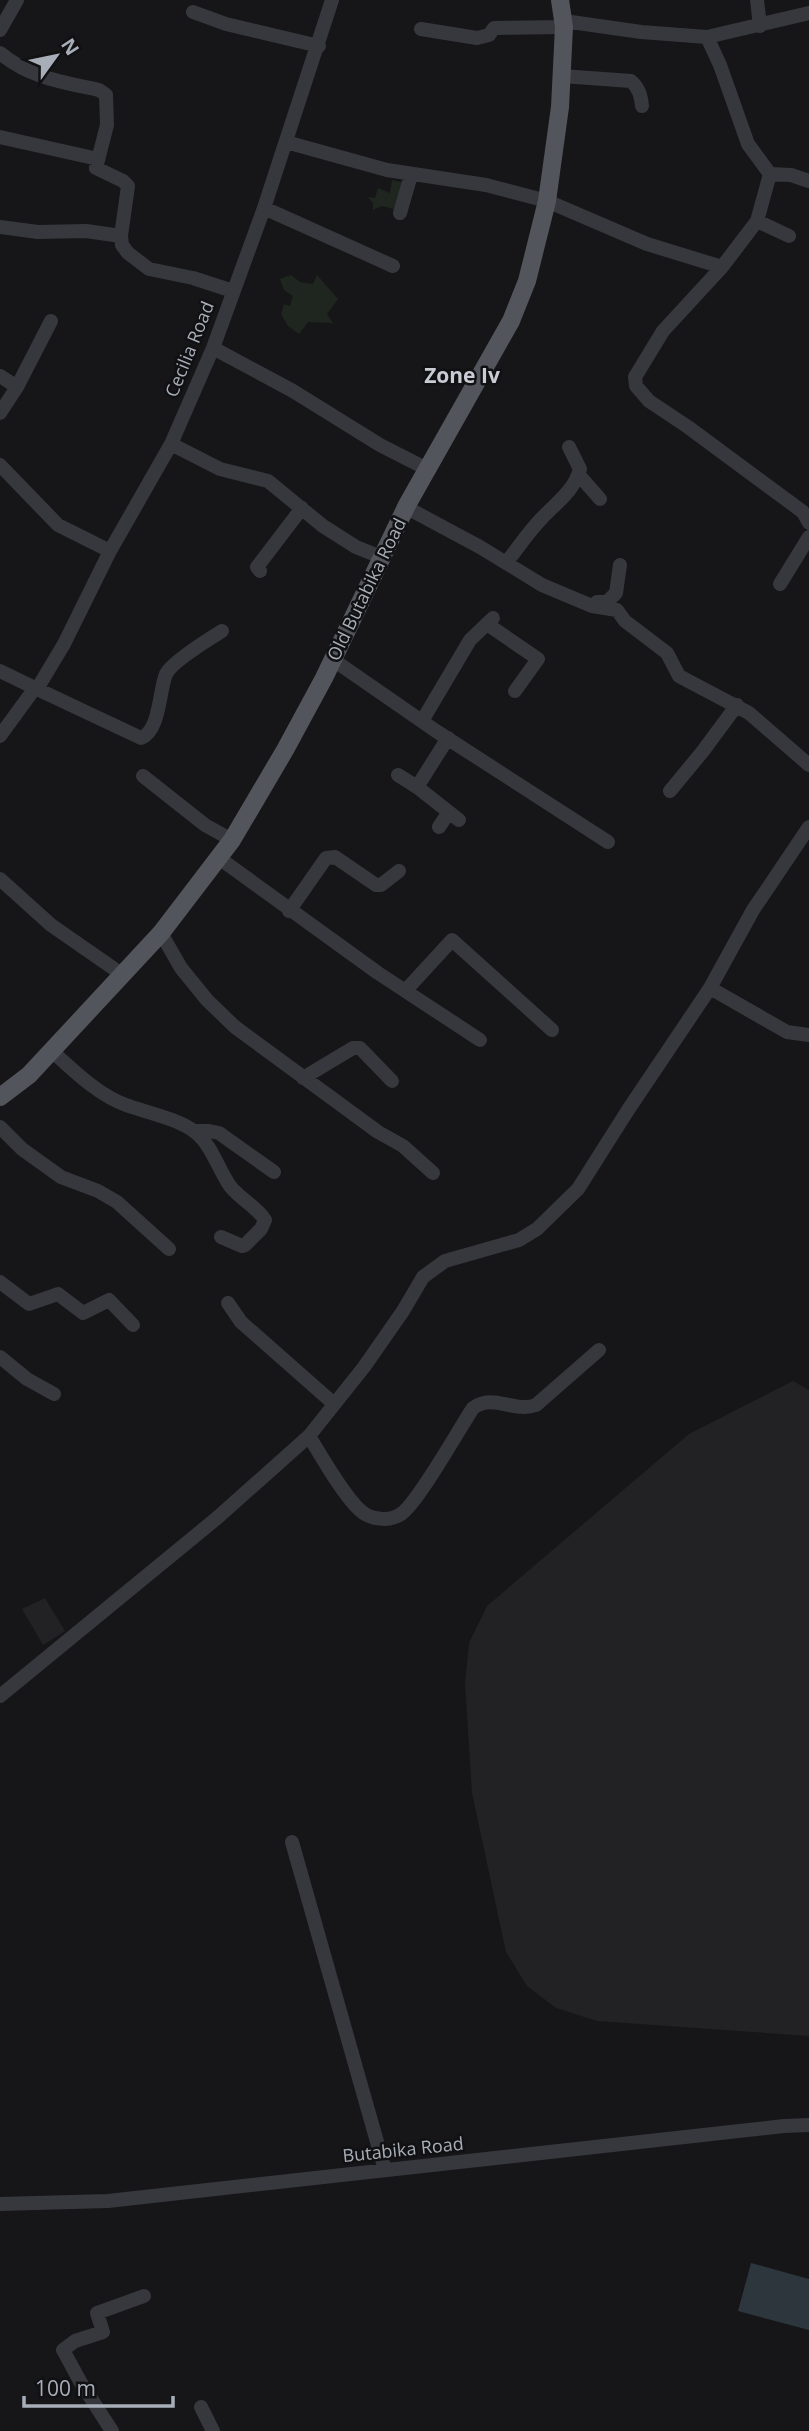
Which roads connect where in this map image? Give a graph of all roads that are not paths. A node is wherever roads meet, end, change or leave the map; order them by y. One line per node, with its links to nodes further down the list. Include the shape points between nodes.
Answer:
1 (18, 0): 10 (street)
2 (332, 0): 12 (street, Cecilia Road)
3 (560, 0): 7 (main road, Old Butabika Road)
4 (757, 0): 8 (street)
5 (193, 12): 12 (street)
6 (809, 13): 8 (street)
7 (564, 24): 9 (street, via 494,28 489,36 477,38); 11 (street); 14 (main road, Old Butabika Road)
8 (760, 26): 11 (street)
9 (421, 29)
10 (0, 30)
11 (707, 37): 19 (street, via 748,144)
12 (319, 46): 17 (street, Cecilia Road)
13 (0, 53): 18 (street, via 31,73 104,92 107,125)
14 (562, 76): 15 (street, via 631,81); 22 (main road, Old Butabika Road)
15 (642, 106)
16 (0, 137): 18 (street)
17 (286, 142): 20 (street); 23 (street, Cecilia Road)
18 (98, 159): 27 (street, via 96,168 128,186)
19 (770, 174): 21 (street); 25 (street)
20 (411, 175): 22 (street, via 486,185); 24 (street)
21 (809, 181)
22 (547, 201): 30 (street, via 647,244); 40 (main road, Old Butabika Road, via 512,321)
23 (264, 208): 29 (street); 31 (street, Cecilia Road)
24 (400, 213)
25 (757, 221): 28 (street); 30 (street)
26 (0, 227): 27 (street)
27 (121, 236): 31 (street, via 122,246 149,269)
28 (789, 236)
29 (393, 266)
30 (722, 267): 45 (street, via 663,331 635,377 636,386 649,401 803,512)
31 (233, 291): 33 (street, Cecilia Road)
32 (51, 321): 35 (street)
33 (213, 348): 37 (street, Cecilia Road); 40 (street)
34 (0, 376): 35 (street)
35 (17, 387): 36 (street)
36 (0, 413)
37 (171, 443): 44 (street, via 220,469 268,481); 47 (street, Cecilia Road)
38 (569, 447): 41 (street)
39 (0, 464): 47 (street, via 58,525)
40 (427, 469): 43 (main road, Old Butabika Road)
41 (579, 475): 42 (street); 49 (street)
42 (600, 499)
43 (407, 505): 48 (main road, Old Butabika Road); 49 (street)
44 (302, 508): 48 (street, via 356,547); 51 (street, via 257,567)
45 (809, 523)
46 (809, 537): 52 (street)
47 (110, 551): 57 (street, Cecilia Road)
48 (381, 556): 55 (main road, Old Butabika Road)
49 (506, 563): 53 (street)
50 (620, 565): 53 (street, via 612,600)
51 (260, 571)
52 (780, 584)
53 (586, 604): 59 (street, via 617,611 667,653 679,676)
54 (222, 631): 57 (street, via 169,670 152,729 144,737)
55 (332, 659): 60 (street); 70 (main road, Old Butabika Road)
56 (0, 671): 57 (street)
57 (36, 689): 61 (street, Cecilia Road)
58 (515, 691): 60 (street, via 538,659 490,621 470,640)
59 (737, 705): 63 (street); 67 (street)
60 (422, 721): 62 (street)
61 (0, 736)
62 (447, 738): 66 (street); 71 (street)
63 (809, 765)
64 (398, 775): 66 (street)
65 (143, 776): 70 (street, via 205,825)
66 (416, 787): 68 (street, via 454,816)
67 (670, 791)
68 (439, 827)
69 (809, 827): 78 (street, via 753,910)
70 (232, 840): 72 (main road, Old Butabika Road)
71 (608, 842)
72 (219, 858): 75 (street); 76 (main road, Old Butabika Road)
73 (399, 871): 75 (street, via 376,885 335,857 326,858)
74 (0, 879): 77 (street, via 51,925)
75 (289, 911): 79 (street)
76 (161, 933): 77 (main road, Old Butabika Road); 84 (street, via 206,1000)
77 (123, 975): 83 (main road, Old Butabika Road)
78 (710, 988): 81 (street, via 787,1032); 99 (street, via 578,1189 519,1240 445,1261 423,1277 364,1367)
79 (406, 990): 80 (street, via 452,940); 82 (street)
80 (552, 1030)
81 (809, 1035)
82 (480, 1040)
83 (52, 1051): 86 (main road, Old Butabika Road); 88 (street, via 116,1101)
84 (303, 1078): 85 (street, via 360,1048); 90 (street, via 403,1146)
85 (392, 1081)
86 (0, 1097)
87 (0, 1127): 92 (street, via 43,1166 117,1202)
88 (195, 1131): 89 (street, via 219,1133); 91 (street, via 231,1188 265,1220 245,1245)
89 (274, 1172)
90 (433, 1173)
91 (221, 1237)
92 (169, 1249)
93 (0, 1282): 95 (street, via 29,1304 58,1294 83,1313 109,1300)
94 (228, 1303): 99 (street, via 241,1322)
95 (133, 1325)
96 (599, 1350): 100 (street, via 536,1405 527,1408 488,1400 472,1408 409,1508 392,1518 375,1518 358,1508)
97 (0, 1357): 98 (street)
98 (54, 1394)
99 (334, 1403): 100 (street)
100 (309, 1436): 101 (street, via 217,1518)
101 (1, 1693)
102 (292, 1842): 104 (street)
103 (809, 2125): 104 (street, Butabika Road)
104 (386, 2170): 105 (street, Butabika Road, via 108,2201)
105 (0, 2204)
106 (144, 2296): 108 (street, via 97,2313 103,2332 63,2350)
107 (201, 2407): 109 (street)
108 (112, 2431)
109 (213, 2431)

